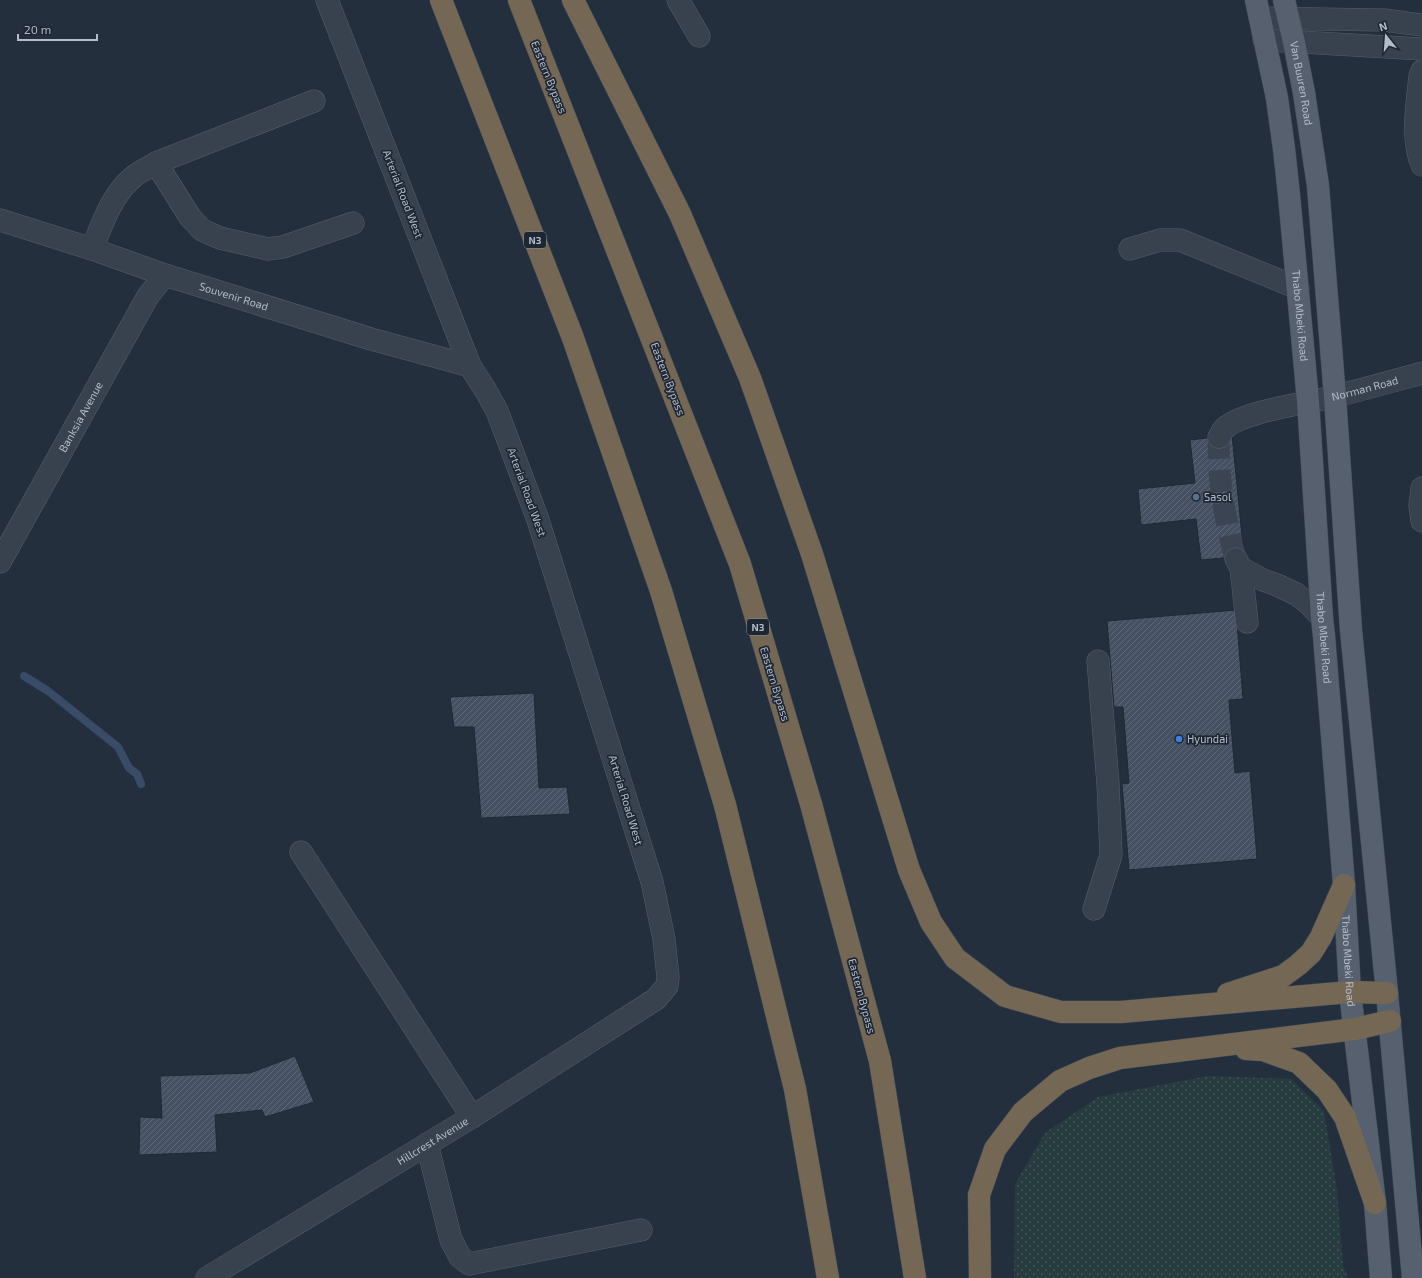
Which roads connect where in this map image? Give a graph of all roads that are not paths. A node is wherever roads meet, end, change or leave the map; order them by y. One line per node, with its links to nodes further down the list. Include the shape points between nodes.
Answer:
1 (327, 0): 23 (street, Arterial Road West)
2 (441, 0): 49 (highway, N3, via 573,338 661,591 725,805 795,1090)
3 (519, 0): 50 (highway, Eastern Bypass / N3, via 740,564 811,804 880,1061)
4 (573, 0): 40 (highway, via 680,214 750,378 814,561 909,870 931,922 955,958 1005,996 1061,1012 1122,1012)
5 (678, 0): 9 (street)
6 (1258, 9): 7 (street); 10 (main road, Thabo Mbeki Road)
7 (1286, 9): 8 (street); 11 (main road, Van Buuren Road)
8 (1422, 26)
9 (699, 36)
10 (1264, 40): 11 (street); 22 (main road, Thabo Mbeki Road, via 1284,149)
11 (1294, 42): 12 (street); 25 (main road, Van Buuren Road, via 1313,148)
12 (1422, 49)
13 (1422, 71): 16 (street, via 1416,111 1416,136)
14 (314, 101): 15 (street)
15 (156, 163): 18 (street, via 190,217 202,230 220,238 268,249 283,247); 20 (street, via 133,177 120,190)
16 (1422, 165)
17 (0, 220): 20 (street, Souvenir Road)
18 (353, 223)
19 (1130, 248): 22 (street, via 1160,240 1180,240)
20 (92, 249): 21 (street, Souvenir Road)
21 (165, 275): 23 (street, Souvenir Road, via 371,339); 30 (street, Banksia Avenue, via 148,296)
22 (1298, 288): 26 (main road, Thabo Mbeki Road)
23 (470, 366): 39 (street, Arterial Road West, via 497,411 537,517 652,882 664,939 668,977 667,986)
24 (1422, 373): 25 (street, Norman Road)
25 (1335, 397): 26 (street, Norman Road); 38 (main road, via 1351,630)
26 (1308, 401): 27 (street, Norman Road, via 1240,420 1224,429); 31 (main road, Thabo Mbeki Road)
27 (1219, 437)
28 (1422, 488): 29 (street)
29 (1422, 521)
30 (0, 562)
31 (1322, 618): 32 (street, via 1296,594 1263,580 1238,563); 35 (main road, Thabo Mbeki Road)
32 (1247, 622)
33 (1098, 661): 36 (street, via 1111,855)
34 (301, 852): 44 (street)
35 (1344, 885): 37 (main road, Thabo Mbeki Road); 40 (highway, via 1321,937 1298,965 1283,976)
36 (1094, 909)
37 (1350, 992): 38 (highway); 40 (highway); 42 (main road, Thabo Mbeki Road)
38 (1387, 993): 41 (main road)
39 (656, 999): 44 (street, Hillcrest Avenue)
40 (1192, 1006)
41 (1390, 1021): 42 (highway); 53 (main road)
42 (1355, 1029): 43 (highway); 46 (main road, Thabo Mbeki Road)
43 (1187, 1049): 46 (highway, via 1263,1050 1300,1063 1327,1090 1345,1117); 51 (highway, via 1120,1058 1089,1068 1060,1081 1023,1112 995,1149 979,1195)
44 (472, 1117): 45 (street, Hillcrest Avenue)
45 (427, 1144): 47 (street, via 451,1240 460,1257 469,1264); 48 (street, Hillcrest Avenue)
46 (1374, 1202): 52 (main road, Thabo Mbeki Road)
47 (641, 1230)
48 (207, 1278)
49 (828, 1278)
50 (915, 1278)
51 (980, 1278)
52 (1381, 1278)
53 (1413, 1278)

